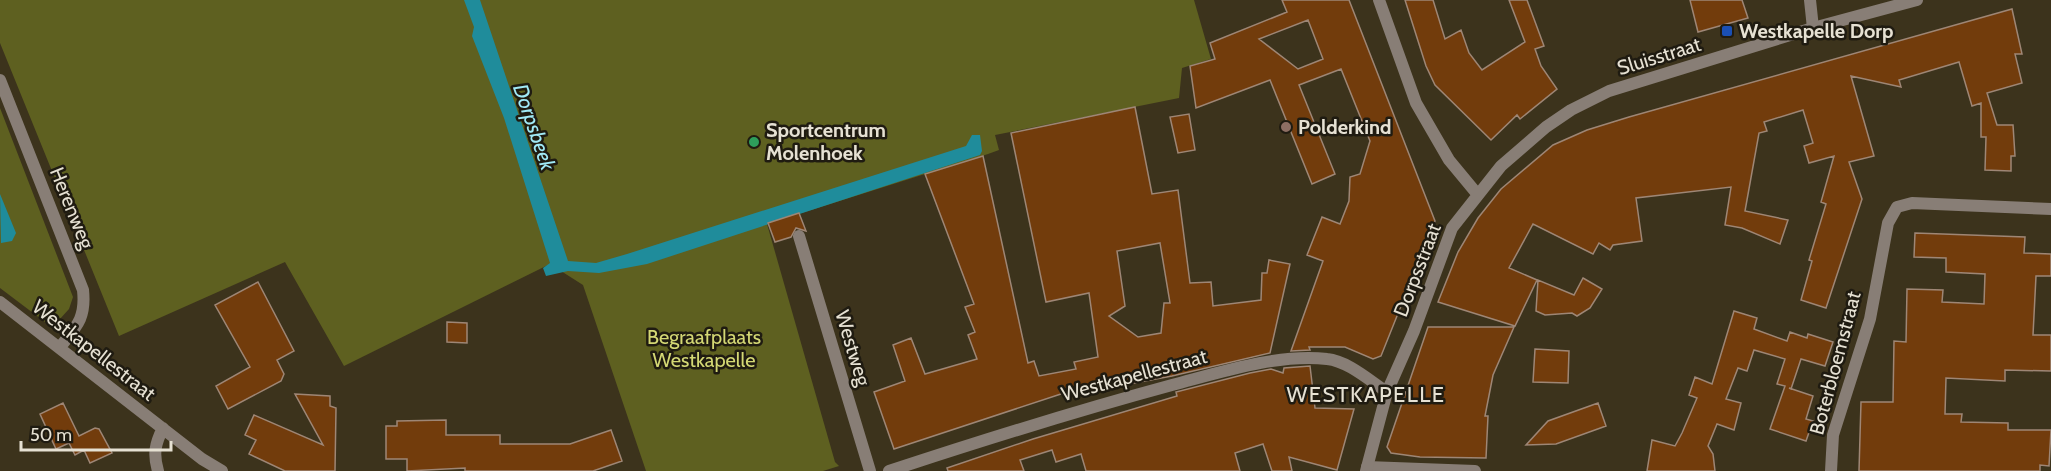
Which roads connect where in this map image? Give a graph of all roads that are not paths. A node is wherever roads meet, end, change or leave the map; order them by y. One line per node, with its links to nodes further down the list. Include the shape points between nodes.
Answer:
1 (1379, 0): 6 (street, via 1416,103 1449,160)
2 (1810, 0): 4 (street)
3 (1917, 0): 4 (street, Sluisstraat)
4 (1813, 28): 6 (street, Sluisstraat, via 1590,101 1546,127 1501,166)
5 (0, 80): 10 (street, Herenweg, via 83,290 82,320)
6 (1478, 195): 11 (street, Dorpsstraat, via 1452,228)
7 (2051, 209): 19 (street, Boterbloemstraat, via 1912,203 1897,207 1888,223 1870,319 1833,435)
8 (799, 236): 16 (street, Westweg)
9 (0, 302): 10 (street, Westkapellestraat)
10 (60, 347): 12 (street, Westkapellestraat)
11 (1387, 392): 13 (street, Dorpsstraat); 17 (street, Westkapellestraat, via 1329,359 1304,358 1245,366 1060,415)
12 (163, 428): 14 (street, via 155,443); 15 (street, Westkapellestraat)
13 (1367, 469): 18 (street)
14 (158, 471)
15 (222, 471)
16 (870, 471)
17 (889, 471)
18 (1475, 471)
19 (1831, 471)

